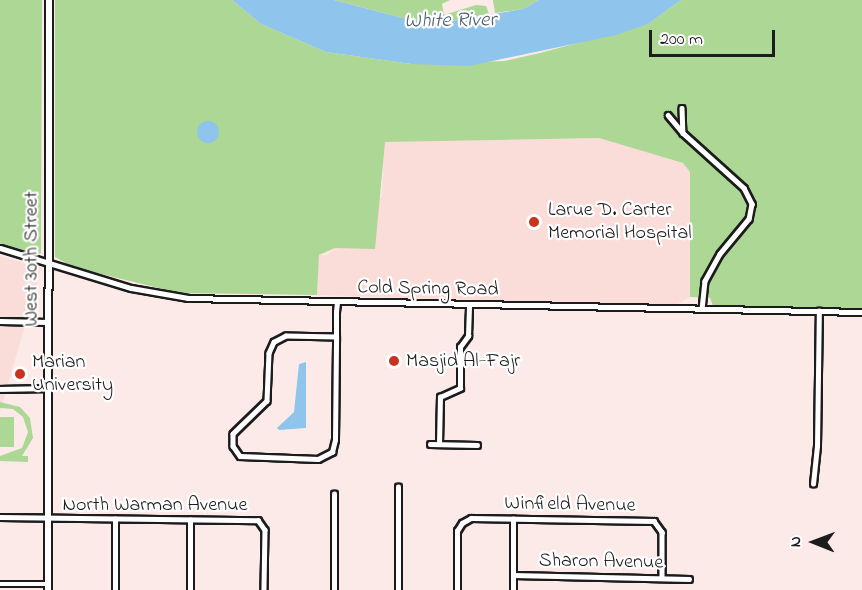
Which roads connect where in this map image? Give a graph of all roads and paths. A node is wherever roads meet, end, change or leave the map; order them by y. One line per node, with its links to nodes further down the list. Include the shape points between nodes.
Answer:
1 (49, 0): 6 (main road, West 30th Street)
2 (682, 108): 4 (street)
3 (668, 115): 4 (street)
4 (683, 133): 9 (street, via 744,188 752,204 748,220 720,254 705,281)
5 (0, 248): 6 (street, Cold Spring Road)
6 (49, 262): 7 (street, Cold Spring Road, via 121,286 170,296); 13 (main road, West 30th Street)
7 (336, 302): 8 (street, Cold Spring Road); 14 (street)
8 (468, 305): 9 (street, Cold Spring Road); 18 (street, via 468,336 460,347 460,388 440,397)
9 (702, 309): 10 (street, Cold Spring Road)
10 (819, 311): 11 (street, Cold Spring Road); 20 (street, via 818,446)
11 (862, 312)
12 (0, 321): 13 (street)
13 (48, 322): 15 (main road, West 30th Street)
14 (336, 337): 14 (street, via 286,336 274,342 269,353 267,401 235,431 233,446 238,454 249,459 320,459 329,455 335,445)
15 (48, 388): 16 (street); 24 (main road, West 30th Street)
16 (0, 389)
17 (430, 444): 18 (street)
18 (439, 444): 19 (street)
19 (477, 445)
20 (813, 484)
21 (398, 487): 37 (street)
22 (334, 494): 36 (street)
23 (0, 517): 24 (street)
24 (48, 519): 25 (street, North Warman Avenue); 32 (main road, West 30th Street)
25 (115, 519): 27 (street, North Warman Avenue); 33 (street)
26 (513, 519): 28 (street); 29 (street, Winfield Avenue, via 654,521 662,532); 38 (street, Winfield Avenue, via 473,518 462,522 457,533)
27 (190, 520): 34 (street); 35 (street, North Warman Avenue, via 261,522 265,530)
28 (513, 576): 29 (street, Sharon Avenue); 39 (street)
29 (662, 578): 30 (street, Sharon Avenue)
30 (689, 579)
31 (0, 584): 32 (street)
32 (48, 587)
33 (115, 590)
34 (190, 590)
35 (264, 590)
36 (334, 590)
37 (398, 590)
38 (457, 590)
39 (513, 590)

